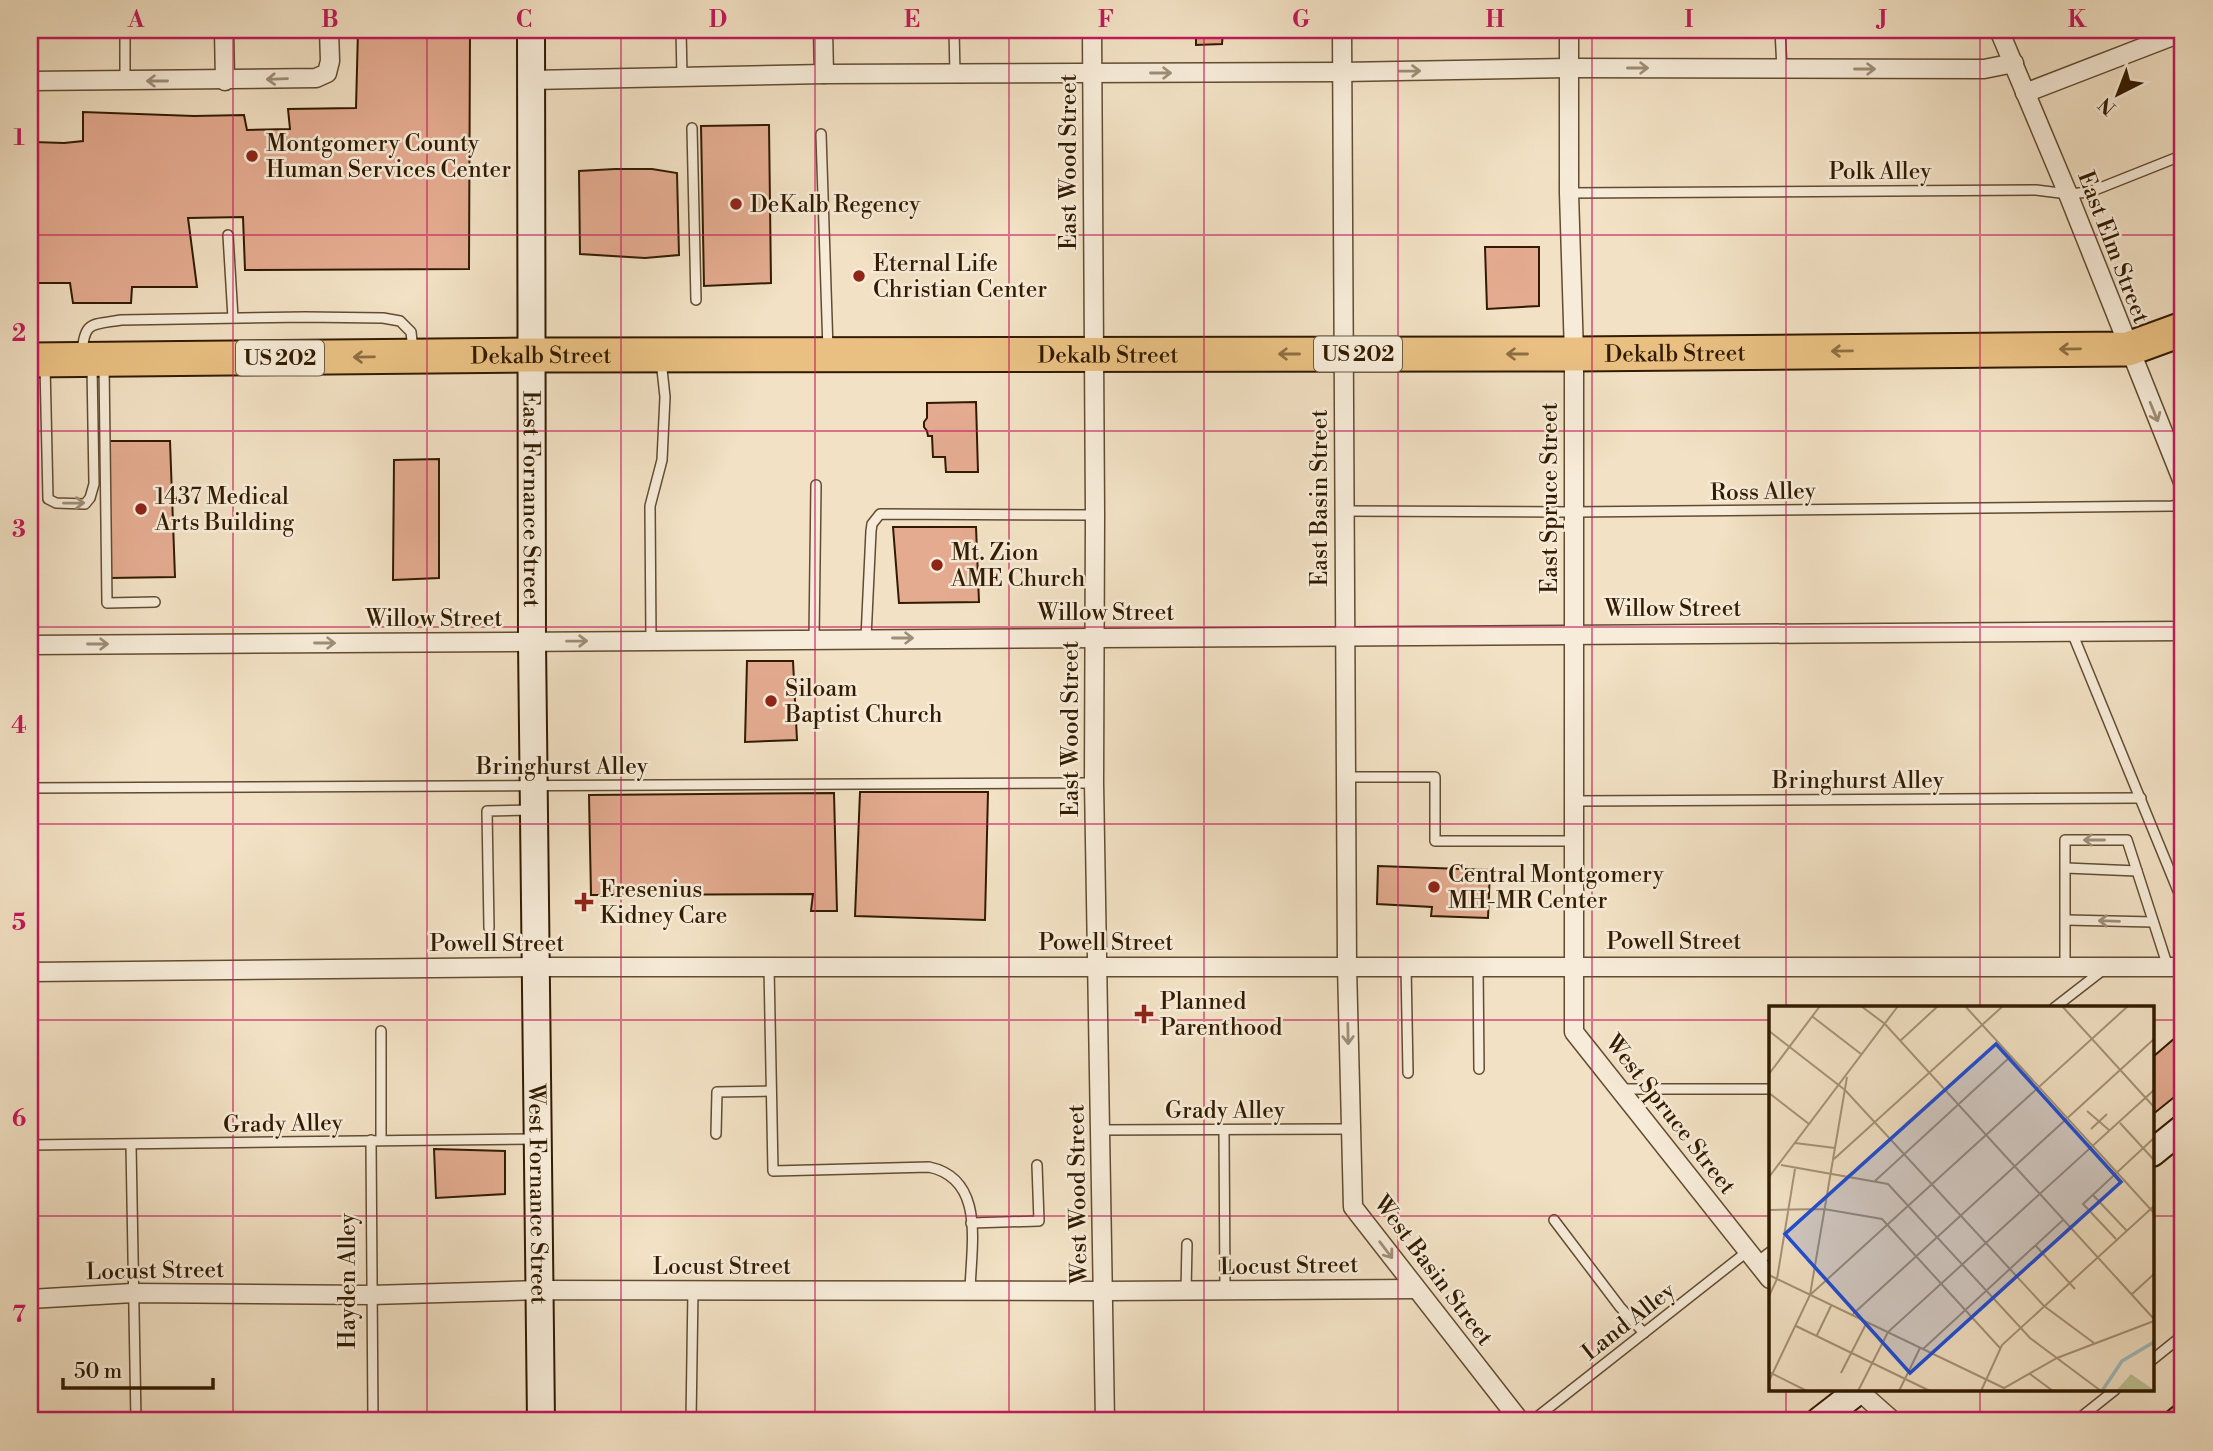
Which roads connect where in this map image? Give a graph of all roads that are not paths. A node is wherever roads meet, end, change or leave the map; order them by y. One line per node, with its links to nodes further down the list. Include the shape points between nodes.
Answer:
1 (125, 30): 24 (lane)
2 (224, 30): 25 (street)
3 (329, 30): 25 (street, one-way to 25, via 330,61 327,73 317,78)
4 (530, 30): 22 (street, East Fornance Street)
5 (681, 30): 21 (lane)
6 (823, 30): 19 (street)
7 (954, 30): 20 (lane)
8 (1092, 30): 18 (street, East Wood Street)
9 (1342, 30): 17 (street, East Basin Street)
10 (1569, 30): 15 (street, East Spruce Street)
11 (1780, 30): 16 (lane)
12 (1999, 30): 14 (street, East Elm Street)
13 (2183, 32): 26 (street)
14 (2014, 63): 16 (street, one-way to 14, via 1984,69); 26 (street, East Elm Street)
15 (1569, 68): 16 (street, one-way to 16); 17 (street, one-way to 15); 30 (street, East Spruce Street)
16 (1782, 69)
17 (1342, 72): 18 (street, one-way to 17); 37 (street, East Basin Street)
18 (1093, 73): 20 (street); 42 (street, East Wood Street)
19 (824, 74): 20 (street); 21 (street)
20 (955, 74)
21 (681, 76): 22 (street)
22 (531, 80): 39 (street, East Fornance Street)
23 (30, 81): 24 (street)
24 (125, 81): 25 (street, one-way to 24)
25 (225, 81)
26 (2025, 93): 31 (street, East Elm Street)
27 (692, 128): 33 (lane)
28 (821, 134): 41 (lane)
29 (2183, 155): 31 (lane, Polk Alley, via 2091,192)
30 (1569, 193): 31 (lane, Polk Alley, via 2036,190); 38 (street, East Spruce Street)
31 (2068, 194): 36 (street, East Elm Street)
32 (228, 234): 34 (lane)
33 (696, 300)
34 (233, 318): 43 (lane, via 400,321 411,332); 44 (lane, via 121,320 92,325 83,335)
35 (2183, 329): 36 (highway, Dekalb Street / US 202)
36 (2128, 349): 38 (highway, Dekalb Street / US 202, one-way to 38); 46 (street, East Elm Street, one-way to 46)
37 (1342, 354): 38 (highway, Dekalb Street / US 202, one-way to 37); 42 (highway, Dekalb Street / US 202, one-way to 42); 49 (street, East Basin Street)
38 (1574, 354): 50 (street, East Spruce Street)
39 (530, 355): 40 (highway, Dekalb Street / US 202); 43 (highway, Dekalb Street / US 202); 61 (street, East Fornance Street)
40 (661, 355): 41 (highway, Dekalb Street / US 202); 60 (lane, via 666,397 662,460 650,506)
41 (828, 355): 42 (highway, Dekalb Street / US 202)
42 (1093, 355): 51 (street, East Wood Street)
43 (414, 356): 44 (highway, Dekalb Street / US 202, one-way to 44)
44 (93, 359): 45 (highway, Dekalb Street / US 202); 45 (lane, one-way to 44, via 48,499 85,504 94,484); 52 (lane, via 107,603)
45 (37, 360)
46 (2183, 482)
47 (816, 485): 59 (lane)
48 (2183, 503): 50 (lane, Ross Alley)
49 (1343, 511): 50 (lane, Ross Alley); 57 (street, East Basin Street)
50 (1573, 512): 55 (street, East Spruce Street)
51 (1095, 515): 56 (street, East Wood Street); 58 (lane, via 880,514 871,531)
52 (155, 602)
53 (2071, 630): 54 (street, Willow Street); 55 (street, Willow Street); 67 (lane)
54 (2183, 631)
55 (1573, 634): 57 (street, Willow Street); 68 (street, East Spruce Street)
56 (1095, 637): 57 (street, Willow Street); 58 (street, Willow Street, one-way to 56); 64 (street, East Wood Street)
57 (1345, 637): 63 (street, East Basin Street)
58 (866, 638): 59 (street, Willow Street)
59 (814, 639): 60 (street, Willow Street)
60 (651, 640): 61 (street, Willow Street, one-way to 60)
61 (532, 642): 62 (street, Willow Street, one-way to 61); 66 (street, East Fornance Street)
62 (30, 645)
63 (1346, 777): 69 (lane, via 1435,777 1436,841); 78 (street, East Basin Street)
64 (1094, 783): 66 (lane, Bringhurst Alley); 77 (street, East Wood Street)
65 (30, 788): 66 (lane, Bringhurst Alley)
66 (533, 798): 75 (lane, via 487,811); 81 (street, East Fornance Street)
67 (2141, 798): 68 (lane, Bringhurst Alley); 72 (lane)
68 (1575, 801): 69 (street, East Spruce Street)
69 (1575, 841): 76 (street, East Spruce Street)
70 (2066, 868): 71 (lane); 71 (lane, one-way to 70, via 2127,841 2065,840); 73 (lane)
71 (2137, 871): 74 (lane)
72 (2183, 903)
73 (2066, 919): 74 (lane, one-way to 73); 83 (lane)
74 (2153, 922): 85 (lane)
75 (489, 928)
76 (1575, 965): 80 (street, Powell Street); 83 (street, Powell Street); 91 (street, West Spruce Street, via 1574,1032)
77 (1098, 966): 78 (street, Powell Street); 82 (street, Powell Street); 96 (street, West Wood Street)
78 (1347, 966): 79 (street, Powell Street); 95 (street, West Basin Street, one-way to 95)
79 (1406, 966): 80 (street, Powell Street); 90 (lane)
80 (1478, 966): 89 (lane)
81 (537, 967): 82 (street, Powell Street); 86 (street, Powell Street); 99 (street, West Fornance Street)
82 (769, 967): 93 (lane)
83 (2065, 967): 84 (street, Powell Street)
84 (2107, 967): 85 (street, Powell Street); 87 (lane)
85 (2175, 967)
86 (30, 972)
87 (2057, 1006)
88 (381, 1031): 100 (lane, Hayden Alley)
89 (1479, 1069)
90 (1408, 1073)
91 (1621, 1089): 92 (lane); 108 (street, West Spruce Street)
92 (1769, 1090)
93 (771, 1091): 98 (lane, via 717,1092); 106 (lane, via 773,1171 929,1167 957,1179 966,1193)
94 (2183, 1128): 103 (street)
95 (1350, 1129): 97 (lane, Grady Alley); 110 (street, West Basin Street, one-way to 110, via 1353,1207)
96 (1100, 1130): 97 (lane, Grady Alley); 116 (street, West Wood Street)
97 (1224, 1130): 113 (lane)
98 (716, 1134)
99 (537, 1139): 100 (lane, Grady Alley); 111 (street, West Fornance Street)
100 (376, 1140): 101 (lane, Grady Alley); 118 (lane, Hayden Alley)
101 (131, 1145): 102 (lane, Grady Alley); 117 (lane)
102 (30, 1146)
103 (2154, 1151)
104 (1037, 1165): 106 (lane, via 1039,1221)
105 (1554, 1220): 120 (lane)
106 (971, 1223): 114 (lane)
107 (1188, 1244): 115 (lane)
108 (1758, 1255): 109 (street, West Spruce Street); 120 (lane, Land Alley)
109 (1769, 1277)
110 (1415, 1289): 113 (street, Locust Street); 131 (street, West Basin Street)
111 (540, 1290): 112 (street, Locust Street); 118 (street, Locust Street); 128 (street, West Fornance Street)
112 (693, 1290): 114 (street, Locust Street); 129 (lane)
113 (1225, 1290): 115 (street, Locust Street)
114 (970, 1291): 116 (street, Locust Street)
115 (1186, 1291): 116 (street, Locust Street)
116 (1103, 1292): 130 (street, West Wood Street)
117 (133, 1293): 118 (street, Locust Street); 119 (street, Locust Street); 126 (lane)
118 (371, 1295): 127 (lane, Hayden Alley)
119 (30, 1299)
120 (1644, 1333): 132 (lane, Land Alley)
121 (2183, 1335): 122 (lane)
122 (2154, 1358)
123 (1855, 1392): 133 (street)
124 (1860, 1392): 134 (street)
125 (2112, 1392): 135 (lane)
126 (136, 1421)
127 (373, 1421)
128 (541, 1421)
129 (691, 1421)
130 (1105, 1421)
131 (1520, 1421)
132 (1532, 1421)
133 (1819, 1421)
134 (1893, 1421)
135 (2076, 1421)

